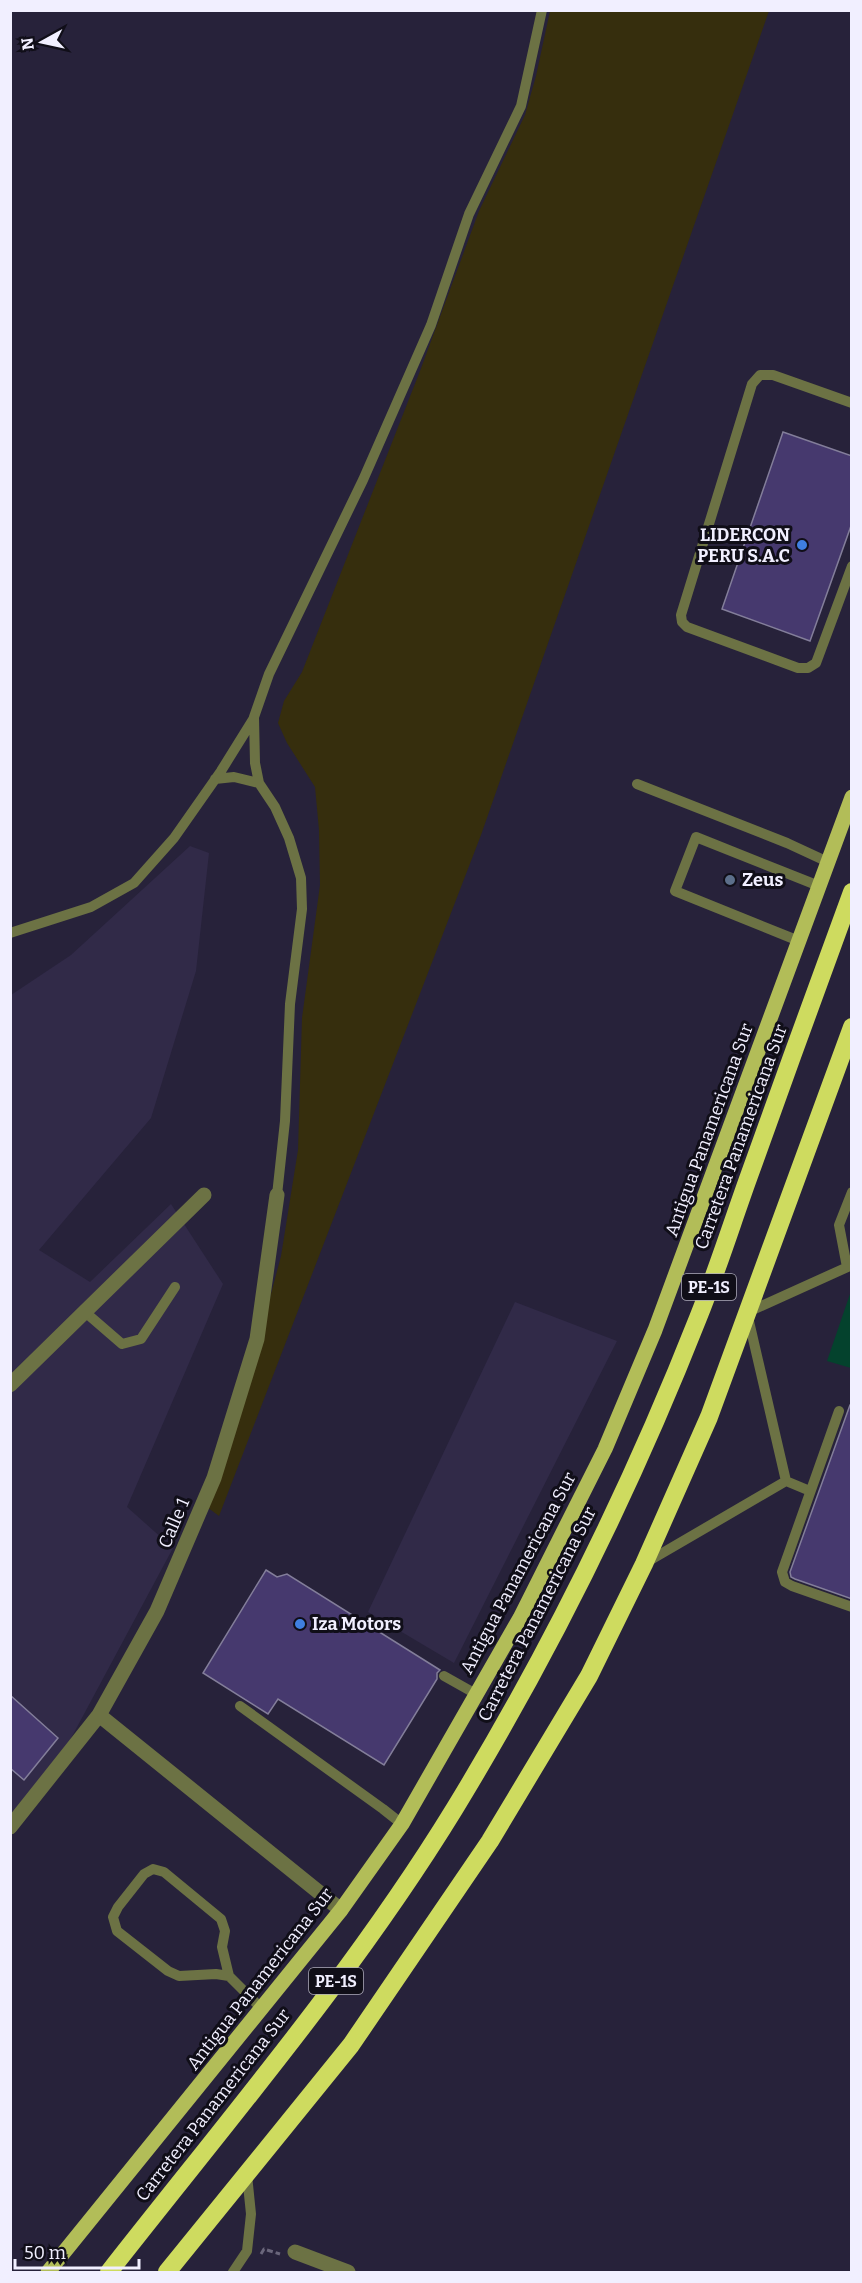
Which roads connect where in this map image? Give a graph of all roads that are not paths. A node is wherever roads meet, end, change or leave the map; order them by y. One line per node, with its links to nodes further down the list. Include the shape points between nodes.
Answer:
1 (542, 10): 6 (lane, via 521,106 469,214 431,325 363,480 269,674)
2 (852, 403): 4 (lane, via 773,375 760,375 752,384 681,615 687,627 798,668 808,668 816,663)
3 (852, 566): 4 (lane)
4 (840, 598): 5 (lane)
5 (852, 602)
6 (254, 717): 7 (lane); 8 (lane)
7 (215, 779): 8 (lane, via 247,778); 14 (lane, via 174,838 134,883 91,907)
8 (259, 783): 19 (lane, via 289,838 301,878 302,909 290,1004)
9 (637, 784): 11 (lane)
10 (852, 797): 11 (main road, Antigua Panamericana Sur)
11 (828, 862): 12 (main road, Antigua Panamericana Sur)
12 (819, 886): 15 (main road, Antigua Panamericana Sur); 15 (lane, via 696,837 675,891)
13 (852, 892): 42 (highway, Carretera Panamericana Sur / PE-1S, via 699,1316 601,1542 536,1669 454,1810 390,1908)
14 (10, 933)
15 (799, 941): 31 (main road, Antigua Panamericana Sur, via 656,1330 609,1438 519,1618)
16 (852, 1027): 23 (highway, PE-1S)
17 (852, 1192): 20 (lane, via 839,1225)
18 (204, 1195): 22 (street)
19 (277, 1195): 33 (street, Calle 1, via 257,1339 214,1478 157,1611)
20 (849, 1266): 23 (lane)
21 (175, 1287): 22 (lane, via 141,1339 131,1343 122,1344)
22 (85, 1312): 24 (street)
23 (748, 1313): 26 (lane); 28 (highway, PE-1S)
24 (10, 1385)
25 (839, 1411): 27 (lane)
26 (786, 1481): 27 (lane); 28 (lane)
27 (810, 1491): 29 (lane, via 782,1572 785,1582)
28 (644, 1564): 39 (highway, PE-1S, via 588,1676 490,1841 351,2045)
29 (852, 1607)
30 (444, 1676): 31 (lane)
31 (476, 1694): 34 (main road, Antigua Panamericana Sur)
32 (240, 1706): 34 (lane)
33 (99, 1714): 35 (street, Calle 1); 36 (street)
34 (402, 1824): 36 (main road, Antigua Panamericana Sur)
35 (10, 1827)
36 (341, 1910): 38 (main road, Antigua Panamericana Sur)
37 (229, 1976): 37 (lane, via 221,1919 164,1872 153,1869 144,1874 113,1917 117,1931 179,1976); 38 (lane)
38 (262, 2009): 41 (main road, Antigua Panamericana Sur)
39 (247, 2175): 43 (highway, PE-1S); 44 (lane, via 251,2214 247,2251)
40 (295, 2252): 45 (street)
41 (48, 2272)
42 (109, 2272)
43 (168, 2272)
44 (233, 2272)
45 (348, 2272)

